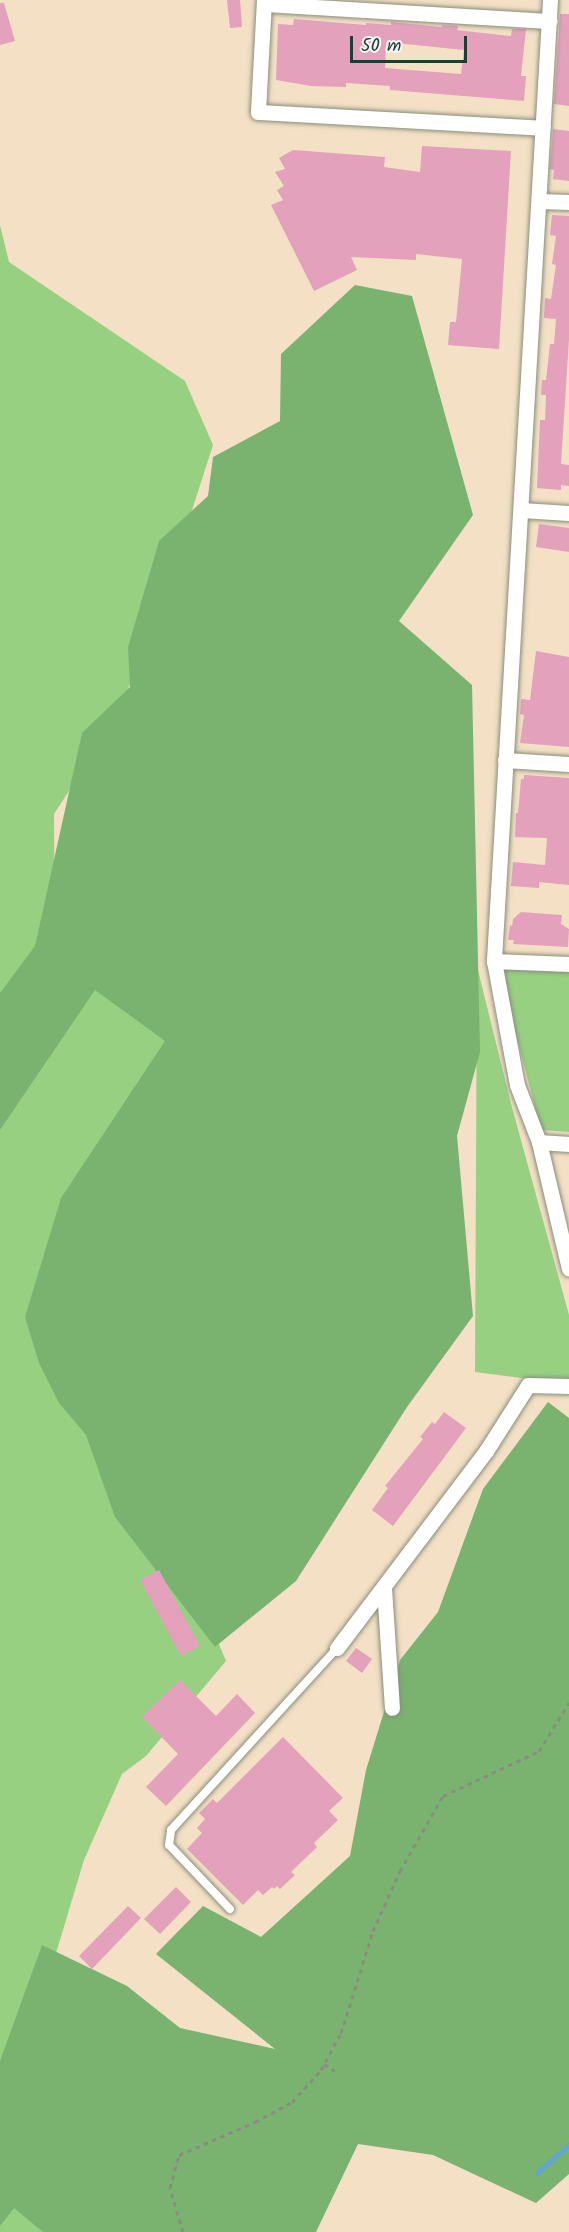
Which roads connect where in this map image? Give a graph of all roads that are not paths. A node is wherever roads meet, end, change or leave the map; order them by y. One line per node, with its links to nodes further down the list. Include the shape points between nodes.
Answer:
1 (550, 0): 3 (street)
2 (264, 2): 3 (street); 4 (street, via 258,112)
3 (549, 21): 4 (street)
4 (543, 128): 5 (street)
5 (539, 201): 6 (street); 7 (street)
6 (569, 202)
7 (521, 510): 8 (street); 9 (street)
8 (569, 513)
9 (505, 760): 10 (street); 11 (street)
10 (569, 764)
11 (494, 962): 12 (street); 13 (street, via 517,1085)
12 (569, 964)
13 (539, 1142): 14 (street); 15 (street)
14 (569, 1144)
15 (569, 1269)
16 (569, 1386): 17 (street, via 528,1385 486,1451)
17 (384, 1588): 18 (street); 19 (street)
18 (337, 1648): 20 (lane, via 171,1830 169,1845)
19 (392, 1708)
20 (230, 1909)

